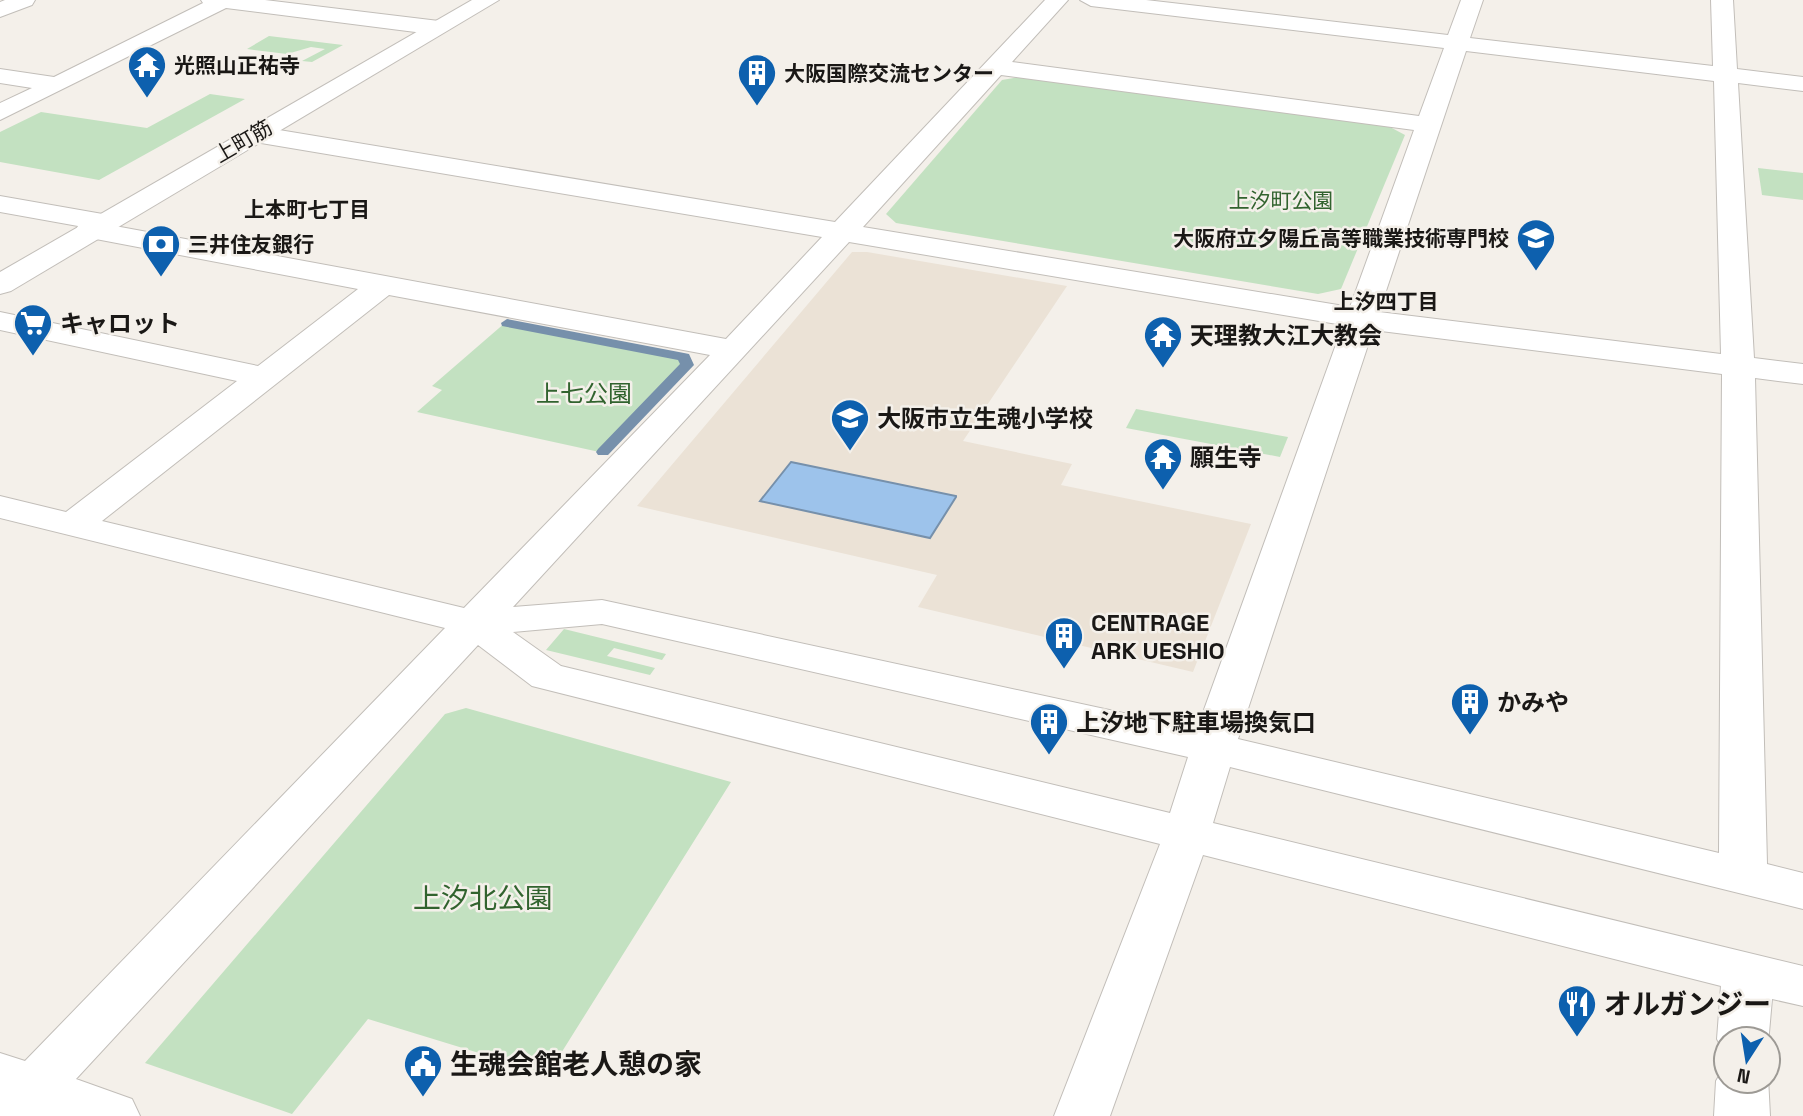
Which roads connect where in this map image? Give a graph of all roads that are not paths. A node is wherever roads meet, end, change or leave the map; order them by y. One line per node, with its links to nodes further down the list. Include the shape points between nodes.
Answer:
1 (24, 0): 8 (street)
2 (220, 0): 9 (street); 14 (street)
3 (488, 0): 9 (street, 上町筋)
4 (1057, 0): 11 (street)
5 (1091, 0): 10 (street)
6 (1472, 0): 10 (street)
7 (1722, 0): 12 (street)
8 (0, 10)
9 (439, 28): 18 (street, 上町筋)
10 (1458, 43): 12 (street); 17 (street)
11 (995, 67): 17 (street); 21 (street)
12 (1724, 75): 15 (street); 27 (street)
13 (0, 76): 14 (street)
14 (56, 84): 16 (street)
15 (1803, 84)
16 (0, 113)
17 (1430, 125): 24 (street)
18 (254, 134): 20 (street, 上町筋); 21 (street)
19 (0, 204): 20 (street)
20 (97, 226): 22 (street); 23 (street, 上町筋)
21 (843, 231): 24 (street); 26 (street)
22 (384, 284): 26 (street); 29 (street)
23 (0, 285)
24 (1363, 319): 27 (street); 33 (street)
25 (0, 321): 29 (street)
26 (733, 350): 32 (street)
27 (1738, 366): 28 (street); 35 (street)
28 (1803, 374)
29 (263, 377): 31 (street)
30 (9, 519): 31 (street)
31 (74, 525): 32 (street)
32 (474, 622): 33 (street, via 602,612); 34 (street, via 547,676); 40 (street)
33 (1214, 748): 34 (street); 35 (street)
34 (1187, 834): 37 (street); 43 (street)
35 (1743, 877): 36 (street)
36 (1803, 891)
37 (1748, 972): 38 (street); 39 (street)
38 (1803, 986)
39 (1745, 1025)
40 (14, 1093): 42 (street)
41 (1743, 1095): 44 (street)
42 (112, 1116)
43 (1082, 1116)
44 (1742, 1116)

